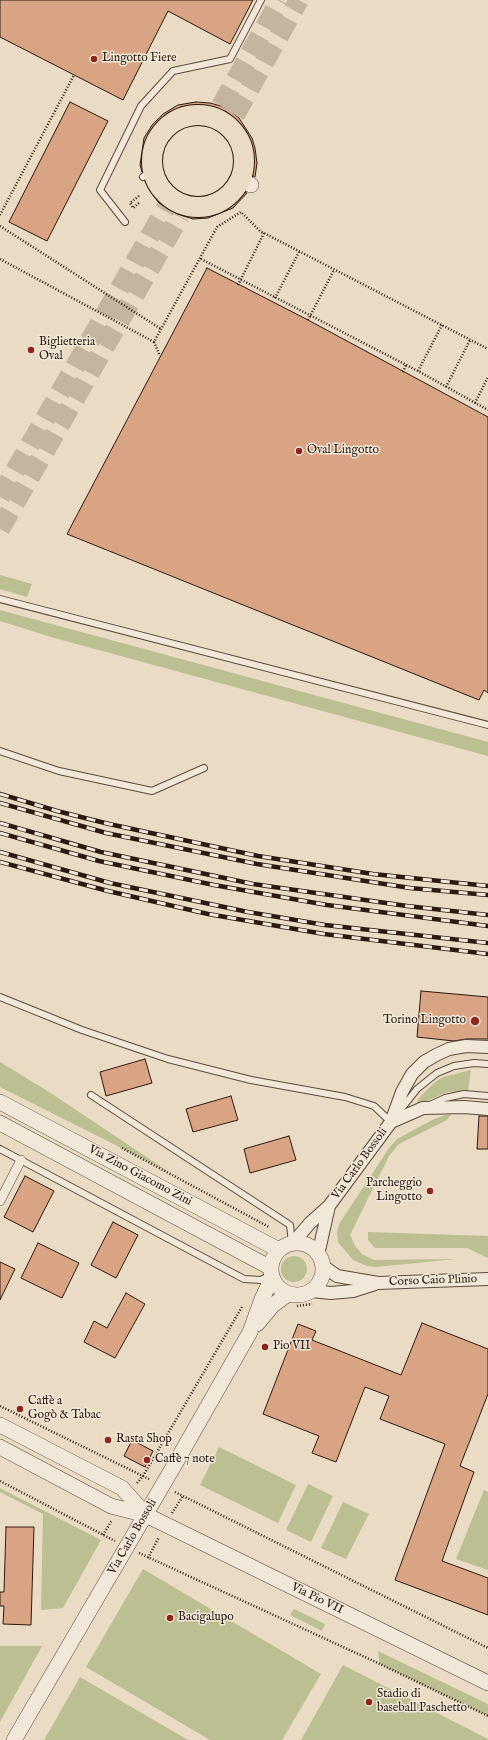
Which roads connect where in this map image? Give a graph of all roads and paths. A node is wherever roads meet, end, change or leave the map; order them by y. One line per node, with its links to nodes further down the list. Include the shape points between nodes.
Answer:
1 (261, 0): 7 (lane, via 230,59 173,71 141,106 100,190)
2 (74, 75): 6 (path)
3 (139, 196): 4 (path, via 130,203 133,208)
4 (140, 202)
5 (176, 207): 5 (main road, via 148,170 158,138 176,120 188,116 225,116 241,146 245,182 227,197 207,206)
6 (0, 215)
7 (125, 222)
8 (0, 226): 20 (path)
9 (264, 233): 10 (path); 12 (path, via 241,212 217,227); 14 (path)
10 (299, 252): 13 (path); 16 (path)
11 (0, 259): 22 (path)
12 (201, 259): 14 (path); 20 (path)
13 (334, 270): 17 (path); 19 (path)
14 (240, 280): 15 (path); 16 (path)
15 (238, 285)
16 (275, 298): 17 (path)
17 (310, 316): 18 (path); 25 (path)
18 (308, 320)
19 (442, 325): 21 (path); 26 (path)
20 (161, 329): 22 (path)
21 (470, 340): 23 (path); 29 (path)
22 (154, 342): 24 (path)
23 (488, 349)
24 (160, 356)
25 (406, 365): 26 (path); 27 (path)
26 (418, 371): 29 (path)
27 (403, 372)
28 (488, 377): 30 (path)
29 (446, 387): 30 (path)
30 (475, 403): 31 (path)
31 (488, 410)
32 (0, 599): 33 (lane)
33 (488, 725)
34 (0, 751): 35 (lane, via 59,771 152,791)
35 (204, 768)
36 (0, 997): 44 (lane, via 82,1030 168,1059 251,1080 345,1097 374,1106)
37 (488, 1047): 44 (street, via 466,1046 436,1054 424,1062 412,1074 402,1092)
38 (488, 1064): 44 (lane, via 454,1066 437,1073 417,1089)
39 (91, 1095): 50 (lane, via 290,1225)
40 (488, 1096): 42 (lane, via 464,1094 445,1098)
41 (0, 1102): 50 (street, Via Zino Giacomo Zini)
42 (423, 1108): 43 (street); 44 (street)
43 (488, 1109)
44 (391, 1122): 49 (street, Via Carlo Bossoli)
45 (0, 1123): 52 (street, Via Zino Giacomo Zini)
46 (0, 1149): 47 (lane)
47 (21, 1160): 48 (street); 52 (lane, via 244,1279 261,1280)
48 (0, 1201)
49 (329, 1206): 50 (street, Via Carlo Bossoli); 51 (street, Via Carlo Bossoli)
50 (285, 1247): 51 (street, via 306,1245 314,1250); 52 (street, via 274,1257)
51 (321, 1261): 54 (street, Corso Caio Plinio, via 337,1276); 55 (street, via 321,1280)
52 (271, 1274): 56 (street, via 276,1286); 58 (street, Via Carlo Bossoli)
53 (488, 1280): 54 (street, Corso Caio Plinio)
54 (378, 1283): 55 (street, Corso Caio Plinio, via 353,1291)
55 (314, 1297): 56 (path); 56 (street, via 296,1296)
56 (289, 1301): 58 (street, Via Carlo Bossoli, via 273,1305)
57 (245, 1302): 59 (path, via 143,1476)
58 (250, 1332): 64 (street, Via Carlo Bossoli)
59 (0, 1406)
60 (0, 1425): 64 (street, Via Pio VII, via 122,1488)
61 (0, 1447): 64 (street, Via Pio VII, via 111,1506)
62 (0, 1481): 65 (path)
63 (183, 1496): 67 (path)
64 (146, 1515): 68 (street, Via Pio VII); 70 (street, Via Carlo Bossoli)
65 (104, 1536)
66 (148, 1558): 69 (path)
67 (488, 1648)
68 (486, 1679)
69 (488, 1716)
70 (14, 1740)

